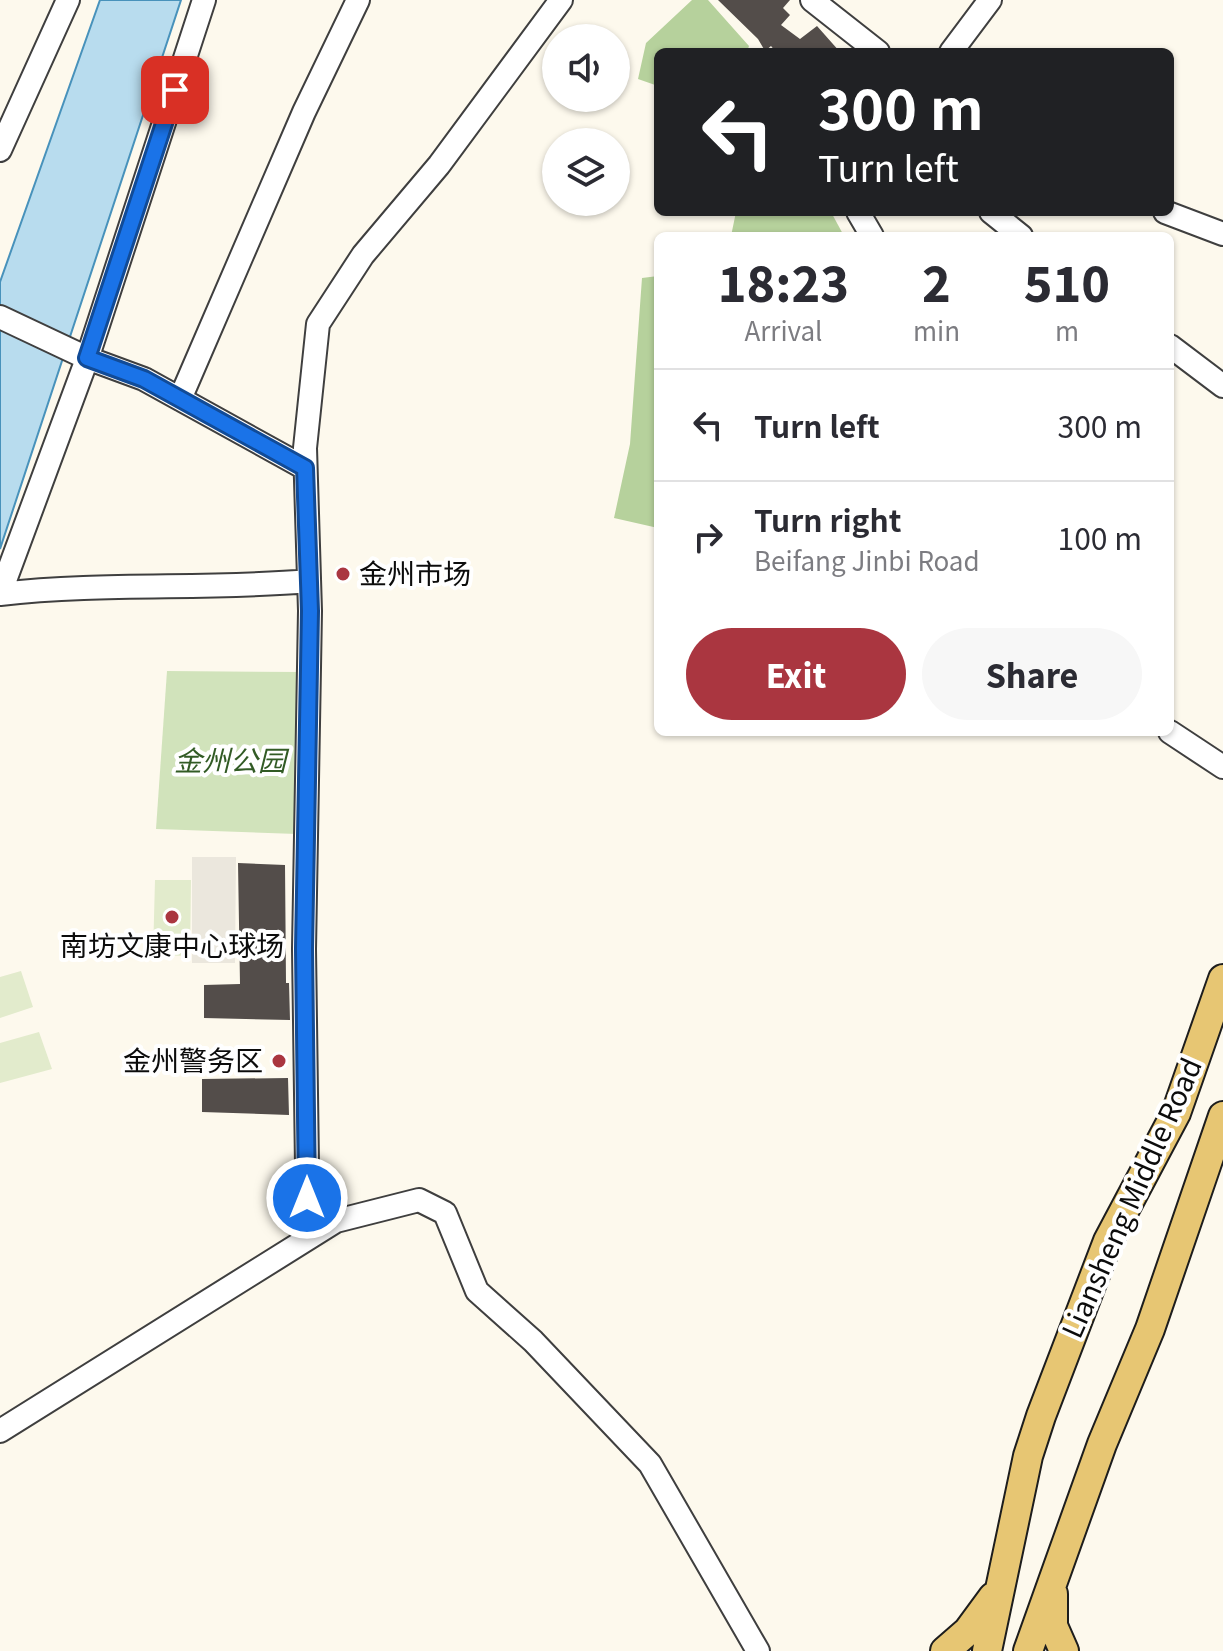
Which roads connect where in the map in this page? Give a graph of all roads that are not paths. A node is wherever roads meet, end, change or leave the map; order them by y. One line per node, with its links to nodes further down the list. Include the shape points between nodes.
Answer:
1 (68, 0): 9 (street)
2 (204, 0): 16 (street)
3 (358, 0): 18 (street)
4 (561, 0): 19 (street, via 439,165 363,255 318,324)
5 (812, 0): 7 (street)
6 (990, 0): 8 (street)
7 (873, 48)
8 (954, 48)
9 (0, 150)
10 (1174, 215): 13 (street)
11 (996, 216): 12 (street)
12 (1016, 232)
13 (1223, 234)
14 (0, 317): 16 (street)
15 (1174, 349): 17 (street)
16 (87, 359): 18 (street, via 144,379); 21 (street)
17 (1223, 386)
18 (180, 399): 19 (street)
19 (305, 468): 20 (street)
20 (309, 581): 21 (street, via 256,586 123,584); 26 (street, via 304,934)
21 (0, 594)
22 (1174, 735): 23 (street)
23 (1223, 767)
24 (1223, 979): 29 (main road, Liansheng Middle Road, via 1176,1113 1108,1241 1046,1401 1028,1456)
25 (1223, 1116): 28 (main road, Liansheng Middle Road, via 1150,1329)
26 (308, 1238): 27 (street); 30 (street, via 336,1221 419,1200 445,1213 477,1291 533,1341 650,1464)
27 (0, 1431)
28 (1054, 1577): 33 (main road, Liansheng Middle Road); 34 (main road, via 1053,1626)
29 (1002, 1579): 31 (main road, via 990,1604); 32 (main road, Liansheng Middle Road)
30 (758, 1651)
31 (945, 1651)
32 (987, 1651)
33 (1028, 1651)
34 (1064, 1651)

